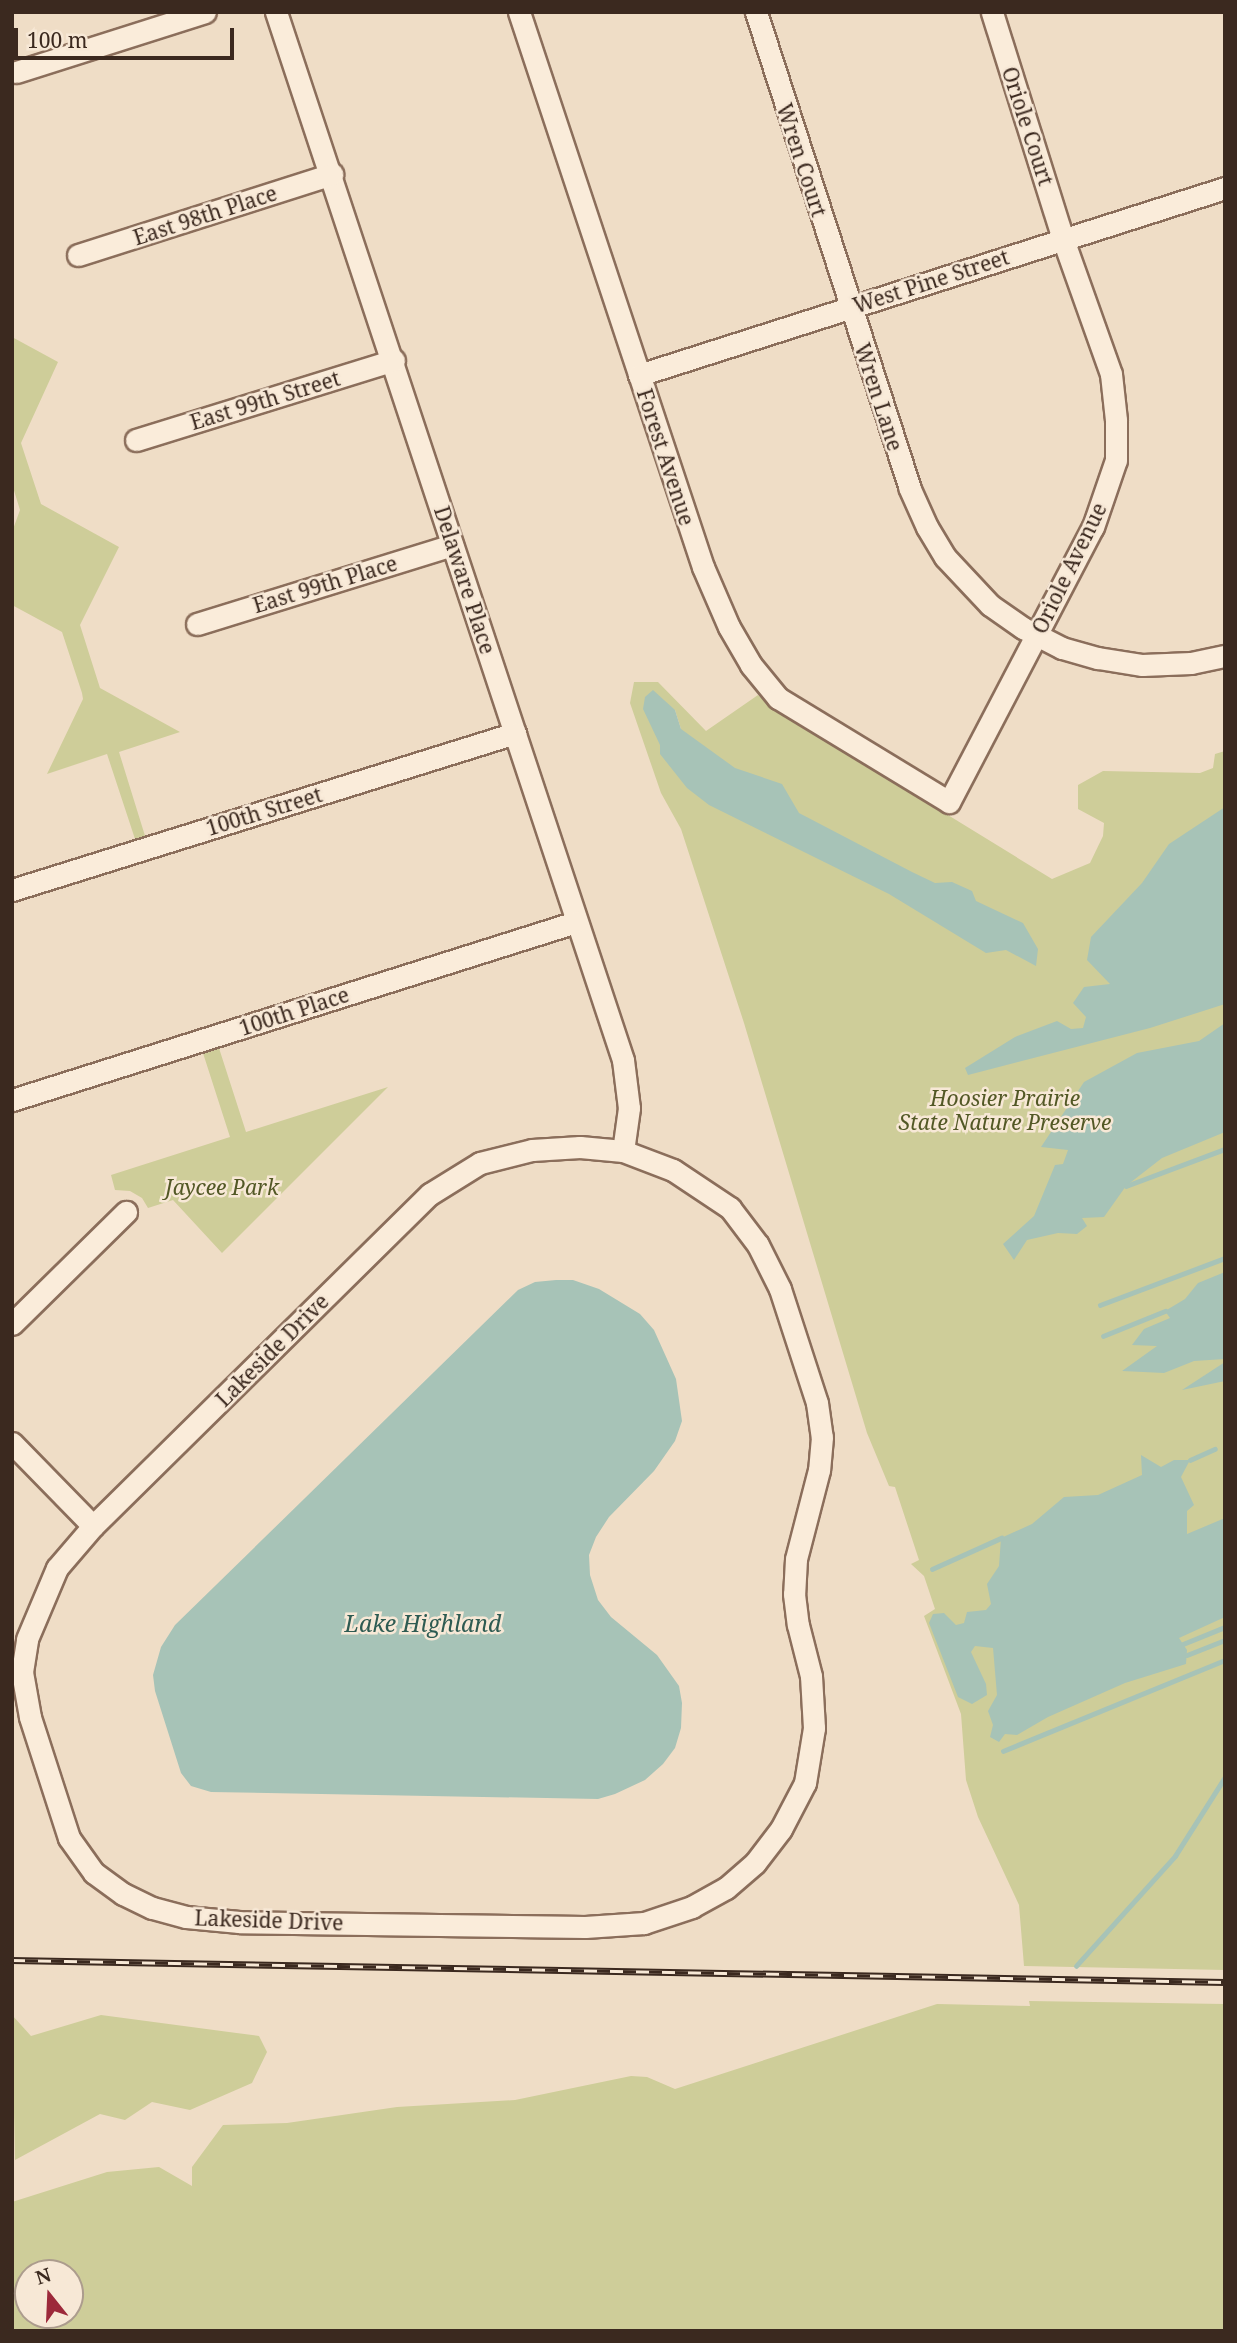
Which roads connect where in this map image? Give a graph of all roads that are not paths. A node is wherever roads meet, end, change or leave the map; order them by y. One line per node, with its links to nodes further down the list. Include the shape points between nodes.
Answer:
1 (205, 12): 6 (street)
2 (276, 12): 7 (street, Delaware Place)
3 (519, 12): 13 (street, Forest Avenue)
4 (756, 12): 11 (street, Wren Court)
5 (992, 12): 9 (street, Oriole Court)
6 (16, 72)
7 (332, 174): 10 (street, East 98th Place); 12 (street, Delaware Place)
8 (1225, 188): 9 (street, West Pine Street)
9 (1063, 239): 11 (street, West Pine Street); 17 (street, Oriole Avenue, via 1111,374 1116,460 1093,527)
10 (78, 255)
11 (849, 307): 13 (street, West Pine Street); 17 (street, Wren Lane, via 909,487 927,527 954,569 990,605)
12 (394, 360): 14 (street, East 99th Street); 15 (street, Delaware Place)
13 (639, 374): 20 (street, Forest Avenue, via 710,587 751,665 785,703)
14 (136, 440)
15 (452, 545): 16 (street, East 99th Place); 19 (street, Delaware Place)
16 (197, 624)
17 (1035, 636): 18 (street, Wren Lane, via 1078,653 1142,665); 20 (street, Oriole Avenue)
18 (1225, 656)
19 (515, 733): 21 (street, 100th Street); 22 (street, Delaware Place)
20 (949, 802)
21 (12, 890)
22 (576, 922): 23 (street, 100th Place); 24 (street, Delaware Place, via 624,1060 629,1108)
23 (12, 1100)
24 (623, 1151): 28 (street, Lakeside Drive, via 580,1147 532,1150 480,1163 430,1194); 28 (street, Lakeside Drive, via 673,1170 730,1208 758,1244 780,1289 817,1403 822,1437 819,1470 796,1559 794,1594 811,1676 814,1728 805,1783 781,1829 755,1863 726,1888 692,1907 644,1923 585,1927 239,1922 186,1917 123,1894 94,1873 69,1838 30,1717 22,1672 27,1639 57,1568)
25 (126, 1212): 26 (street)
26 (12, 1324)
27 (12, 1443): 28 (street)
28 (93, 1526)

